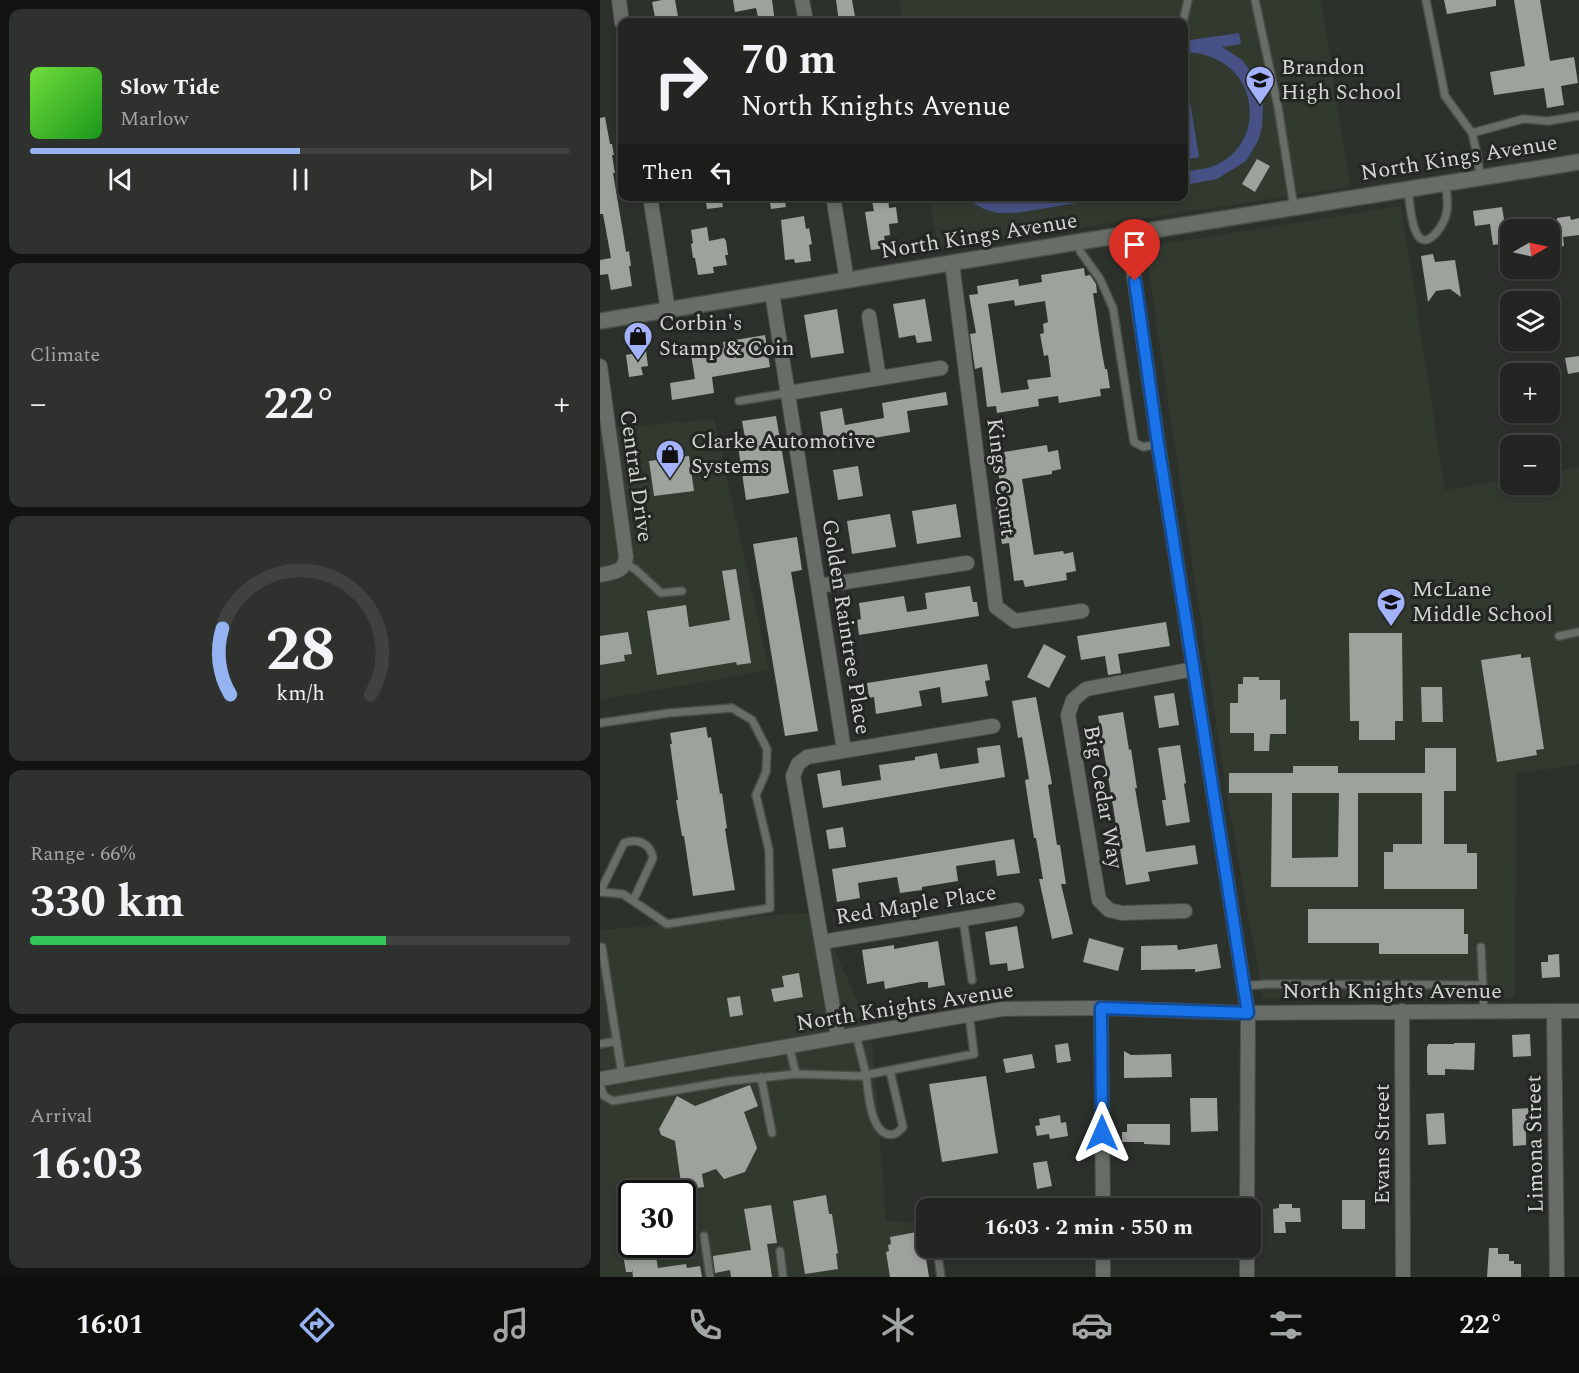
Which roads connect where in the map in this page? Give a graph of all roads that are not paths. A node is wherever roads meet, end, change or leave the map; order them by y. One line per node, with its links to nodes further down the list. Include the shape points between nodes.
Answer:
1 (619, 0): 6 (street)
2 (802, 0): 7 (street)
3 (1188, 0): 8 (lane)
4 (1255, 0): 17 (lane)
5 (1426, 0): 10 (lane, via 1445,96)
6 (621, 18)
7 (805, 18)
8 (1184, 18)
9 (1579, 116): 10 (lane, via 1548,121 1523,119)
10 (1472, 133): 12 (lane)
11 (1579, 162): 12 (street, North Kings Avenue)
12 (1480, 177): 13 (street, North Kings Avenue)
13 (1445, 183): 14 (street, North Kings Avenue); 14 (lane, via 1446,217 1436,235 1424,240 1415,231)
14 (1407, 189): 17 (street, North Kings Avenue)
15 (651, 201): 23 (street)
16 (834, 201): 21 (street)
17 (1294, 208): 18 (street, North Kings Avenue)
18 (1128, 234): 19 (street, North Kings Avenue); 31 (street)
19 (1078, 242): 20 (street, North Kings Avenue); 31 (lane, via 1113,308 1134,442 1143,447)
20 (952, 263): 21 (street, North Kings Avenue); 37 (street, Kings Court, via 996,607 1015,621)
21 (847, 281): 22 (street, North Kings Avenue)
22 (772, 293): 23 (street, North Kings Avenue); 29 (street, Golden Raintree Place)
23 (668, 310): 25 (street, North Kings Avenue)
24 (869, 316): 28 (street)
25 (600, 321)
26 (600, 366): 33 (street, Central Drive)
27 (940, 368): 28 (street)
28 (879, 378): 29 (street)
29 (788, 393): 30 (lane); 35 (street, Golden Raintree Place)
30 (739, 401)
31 (1158, 444): 40 (street)
32 (967, 563): 35 (street)
33 (625, 564): 34 (street, Central Drive, via 618,571); 36 (lane, via 661,593)
34 (600, 574)
35 (819, 586): 43 (street, Golden Raintree Place)
36 (682, 591)
37 (1082, 611)
38 (1579, 632): 39 (lane)
39 (1559, 636)
40 (1194, 669): 47 (street, Big Cedar Way, via 1086,690 1073,699 1068,715 1100,900 1109,910 1122,914); 54 (street)
41 (600, 723): 45 (lane, via 732,708 752,720 767,749 766,772 756,795 769,850 770,908 667,924)
42 (993, 726): 43 (street)
43 (844, 750): 49 (street, Golden Raintree Place, via 807,757 798,764 793,776)
44 (600, 892): 45 (lane, via 623,894); 45 (lane, via 624,843 640,841 647,845 652,858)
45 (633, 901)
46 (1017, 910): 48 (street, Red Maple Place)
47 (1185, 911)
48 (963, 919): 49 (street, Red Maple Place); 52 (lane)
49 (822, 942): 63 (street, Golden Raintree Place)
50 (602, 947): 64 (lane)
51 (1481, 947): 53 (lane)
52 (972, 980)
53 (1483, 985): 54 (lane); 57 (lane)
54 (1243, 986): 60 (street)
55 (1101, 1008): 60 (street, North Knights Avenue); 61 (street, North Knights Avenue, via 1002,1009); 75 (street)
56 (1402, 1011): 57 (street, North Knights Avenue); 60 (street, North Knights Avenue); 87 (street, Evans Street)
57 (1484, 1011): 58 (street, North Knights Avenue)
58 (1554, 1011): 59 (street, North Knights Avenue); 88 (street, Limona Street)
59 (1579, 1011)
60 (1248, 1013): 76 (street)
61 (969, 1015): 62 (street, North Knights Avenue); 67 (lane, via 974,1054)
62 (856, 1034): 63 (street, North Knights Avenue); 70 (lane)
63 (838, 1037): 66 (street, North Knights Avenue)
64 (617, 1041): 65 (lane); 69 (lane)
65 (600, 1044)
66 (789, 1046): 68 (lane); 69 (street, North Knights Avenue)
67 (891, 1071): 70 (lane); 70 (lane, via 903,1127 891,1135 877,1125)
68 (796, 1074): 70 (lane); 71 (lane)
69 (622, 1075): 72 (street, North Knights Avenue)
70 (866, 1075)
71 (761, 1077): 73 (lane, via 613,1101 604,1096); 74 (lane)
72 (600, 1079)
73 (600, 1085)
74 (772, 1133)
75 (1102, 1198)
76 (1247, 1198)
77 (704, 1236): 82 (lane)
78 (780, 1251): 83 (lane)
79 (938, 1258): 84 (lane)
80 (1103, 1258): 85 (street)
81 (1247, 1258): 86 (street)
82 (710, 1277)
83 (783, 1277)
84 (941, 1277)
85 (1103, 1277)
86 (1247, 1277)
87 (1404, 1277)
88 (1557, 1277)

